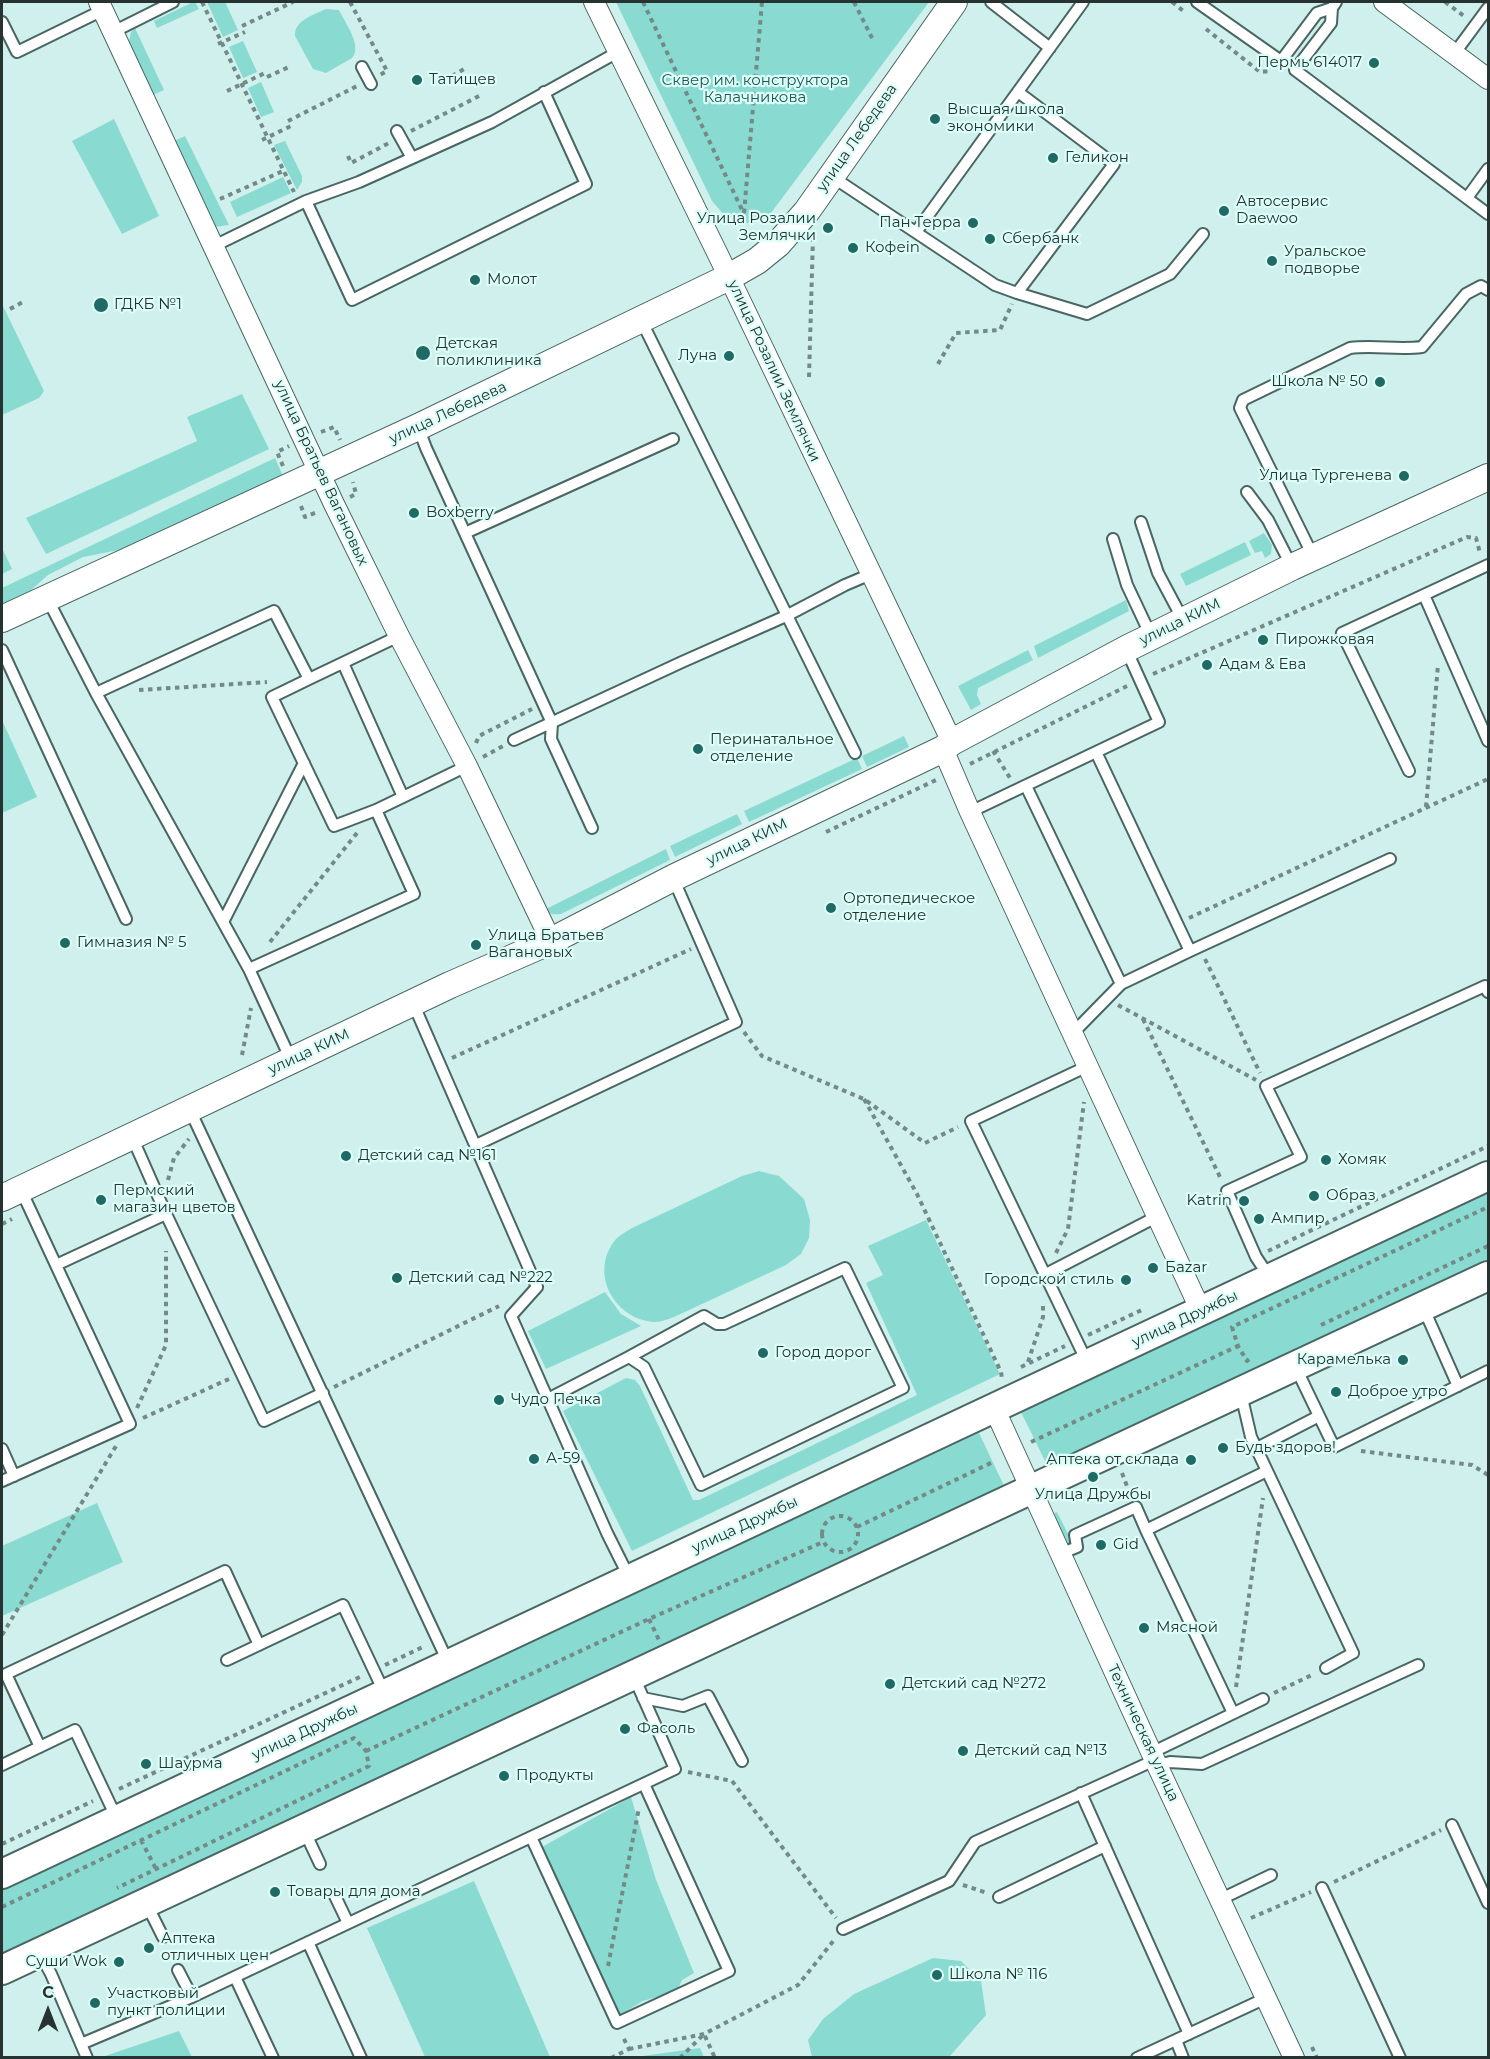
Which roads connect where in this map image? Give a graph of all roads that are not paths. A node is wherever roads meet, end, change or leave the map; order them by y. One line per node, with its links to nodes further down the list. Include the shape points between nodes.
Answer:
1 (173, 2): 12 (lane)
2 (594, 2): 14 (street, улица Розалии Землячки)
3 (954, 2): 24 (street, улица Лебедева)
4 (991, 2): 13 (lane)
5 (1083, 2): 13 (lane)
6 (1197, 2): 8 (lane, via 1281,61 1317,13)
7 (1384, 2): 15 (street)
8 (1334, 4): 25 (lane, via 1331,23 1295,70)
9 (101, 6): 11 (lane, via 17,52); 12 (street, улица Братьев Вагановых)
10 (1488, 8): 15 (lane)
11 (2, 22)
12 (113, 32): 30 (street, улица Братьев Вагановых)
13 (1050, 48): 20 (lane)
14 (618, 52): 19 (lane); 31 (street, улица Розалии Землячки)
15 (1454, 54): 17 (street)
16 (362, 66): 18 (lane)
17 (1488, 79)
18 (371, 84)
19 (544, 92): 22 (lane, via 492,122); 26 (lane, via 586,184 352,300)
20 (1018, 92): 28 (lane); 33 (lane, via 1114,164)
21 (397, 131): 22 (lane)
22 (412, 158): 26 (lane)
23 (1488, 169): 25 (lane)
24 (830, 175): 28 (lane); 31 (street, улица Лебедева, via 807,211 778,244)
25 (1467, 198): 27 (lane)
26 (303, 202): 30 (lane)
27 (1488, 214)
28 (916, 232): 33 (lane, via 995,285)
29 (1203, 234): 33 (lane, via 1170,274 1088,314)
30 (214, 246): 37 (street, улица Братьев Вагановых)
31 (729, 277): 34 (street, улица Лебедева); 45 (street, улица Розалии Землячки)
32 (1488, 290): 43 (lane, via 1481,286 1466,294 1422,347 1350,348 1242,400 1240,408)
33 (1017, 293)
34 (641, 320): 35 (street, улица Лебедева); 48 (lane)
35 (418, 427): 37 (street, улица Лебедева); 41 (lane)
36 (673, 439): 41 (lane)
37 (321, 473): 47 (street, улица Лебедева); 51 (street, улица Братьев Вагановых)
38 (1488, 477): 43 (street, улица КИМ)
39 (1248, 492): 43 (lane)
40 (1141, 522): 50 (lane, via 1158,573)
41 (465, 533): 58 (lane)
42 (1113, 538): 52 (lane, via 1127,585)
43 (1303, 562): 50 (street, улица КИМ)
44 (1488, 565): 46 (lane)
45 (871, 574): 48 (lane); 61 (street, улица Розалии Землячки)
46 (1424, 595): 60 (lane); 66 (lane, via 1342,633)
47 (47, 597): 49 (street, улица Лебедева); 57 (lane)
48 (786, 616): 58 (lane); 63 (lane)
49 (2, 620)
50 (1183, 621): 52 (street, улица КИМ)
51 (399, 636): 55 (lane); 65 (street, улица Братьев Вагановых)
52 (1151, 636): 53 (street, улица КИМ)
53 (1126, 649): 61 (street, улица КИМ); 62 (lane, via 1159,722)
54 (2, 650): 74 (lane)
55 (343, 663): 56 (lane); 68 (lane)
56 (309, 679): 57 (lane, via 274,611); 64 (lane, via 272,697)
57 (96, 693): 75 (lane)
58 (552, 723): 59 (lane); 71 (lane, via 551,739)
59 (514, 740)
60 (1488, 741)
61 (948, 745): 70 (street, улица Розалии Землячки); 73 (street, улица КИМ)
62 (1096, 752): 67 (lane); 77 (lane, via 1177,924)
63 (855, 753)
64 (304, 763): 69 (lane, via 333,826); 75 (lane)
65 (467, 766): 68 (lane); 76 (street, улица Братьев Вагановых)
66 (1409, 771)
67 (1022, 788): 70 (lane); 79 (lane)
68 (403, 797): 69 (lane)
69 (376, 810): 78 (lane, via 414,894)
70 (970, 812): 82 (street, улица Розалии Землячки)
71 (592, 828)
72 (1389, 859): 77 (lane)
73 (673, 878): 76 (street, улица КИМ); 87 (lane, via 736,1022)
74 (126, 919)
75 (223, 922): 78 (lane)
76 (551, 941): 81 (street, улица КИМ)
77 (1195, 949): 79 (lane)
78 (249, 969): 83 (lane)
79 (1121, 984): 82 (lane)
80 (1488, 992): 95 (lane, via 1485,986 1266,1086 1301,1157 1227,1191)
81 (413, 1003): 83 (street, улица КИМ); 87 (lane)
82 (1073, 1033): 84 (street, улица Розалии Землячки)
83 (291, 1060): 85 (street, улица КИМ)
84 (1088, 1066): 91 (street, улица Розалии Землячки); 93 (lane, via 971,1121)
85 (193, 1117): 86 (street, улица КИМ); 104 (lane)
86 (132, 1137): 89 (street, улица КИМ); 90 (lane)
87 (476, 1145): 105 (lane, via 537,1287 511,1316)
88 (1488, 1176): 95 (main road, улица Дружбы)
89 (7, 1193): 92 (lane)
90 (166, 1214): 92 (lane); 104 (lane, via 241,1373 259,1423)
91 (1158, 1216): 93 (lane); 97 (street, улица Розалии Землячки)
92 (56, 1265): 111 (lane, via 130,1424)
93 (1046, 1274): 99 (lane)
94 (1488, 1276): 96 (main road)
95 (1270, 1279): 97 (main road, улица Дружбы)
96 (1422, 1306): 100 (main road); 102 (lane)
97 (1201, 1311): 99 (main road, улица Дружбы)
98 (628, 1357): 98 (lane, via 644,1367 701,1485 903,1388 845,1269 724,1324 704,1316); 105 (lane)
99 (1088, 1364): 106 (main road, улица Дружбы)
100 (1295, 1366): 103 (main road); 107 (lane)
101 (1488, 1371): 102 (lane)
102 (1458, 1386): 107 (lane, via 1334,1447)
103 (1240, 1392): 108 (lane); 113 (main road)
104 (323, 1393): 119 (lane)
105 (548, 1399): 116 (lane)
106 (994, 1408): 113 (street, Техническая улица); 116 (main road, улица Дружбы)
107 (1319, 1416): 108 (lane)
108 (1257, 1448): 110 (lane)
109 (2, 1449): 111 (lane)
110 (1267, 1471): 114 (lane); 121 (lane, via 1353,1653)
111 (14, 1476): 112 (lane)
112 (2, 1481)
113 (1031, 1490): 115 (street, Техническая улица); 122 (main road)
114 (1146, 1530): 115 (lane, via 1136,1507 1075,1535 1077,1547); 125 (lane)
115 (1060, 1554): 127 (street, Техническая улица)
116 (630, 1579): 119 (main road, улица Дружбы)
117 (259, 1645): 118 (lane); 123 (lane, via 344,1605); 126 (lane, via 225,1571 6,1674)
118 (227, 1660)
119 (449, 1664): 123 (main road, улица Дружбы)
120 (1418, 1665): 127 (lane, via 1202,1764)
121 (1326, 1668)
122 (638, 1687): 128 (lane, via 682,1706 708,1696); 130 (lane, via 675,1769); 134 (main road)
123 (385, 1694): 132 (main road, улица Дружбы)
124 (1263, 1699): 125 (lane)
125 (1233, 1713): 127 (lane)
126 (40, 1747): 129 (lane); 132 (lane, via 75,1731)
127 (1154, 1759): 131 (lane); 143 (street, Техническая улица)
128 (741, 1761)
129 (2, 1765)
130 (644, 1784): 135 (lane); 135 (lane, via 729,1971 617,2023)
131 (1081, 1793): 136 (lane); 147 (lane, via 975,1842 949,1881)
132 (117, 1820): 138 (main road, улица Дружбы)
133 (1452, 1825): 145 (lane)
134 (304, 1829): 137 (lane); 144 (main road)
135 (531, 1837): 146 (lane)
136 (1105, 1846): 142 (lane); 156 (lane)
137 (320, 1864)
138 (2, 1874)
139 (1271, 1875): 143 (lane)
140 (1322, 1888): 165 (lane)
141 (335, 1896): 146 (lane)
142 (999, 1897)
143 (1221, 1899): 155 (street, Техническая улица)
144 (146, 1903): 148 (lane); 150 (main road)
145 (1488, 1904)
146 (348, 1923): 149 (lane)
147 (843, 1929)
148 (163, 1937)
149 (308, 1942): 153 (lane); 161 (lane)
150 (39, 1953): 151 (main road); 158 (lane)
151 (2, 1970)
152 (178, 1970): 154 (lane)
153 (235, 1977): 154 (lane); 160 (lane)
154 (192, 1997): 158 (lane)
155 (1266, 1998): 156 (lane); 164 (street, Техническая улица)
156 (1189, 2034): 157 (lane)
157 (1176, 2040): 162 (lane); 163 (lane)
158 (81, 2044): 159 (lane)
159 (87, 2058)
160 (273, 2058)
161 (361, 2058)
162 (1137, 2058)
163 (1184, 2058)
164 (1294, 2058)
165 (1400, 2058)

